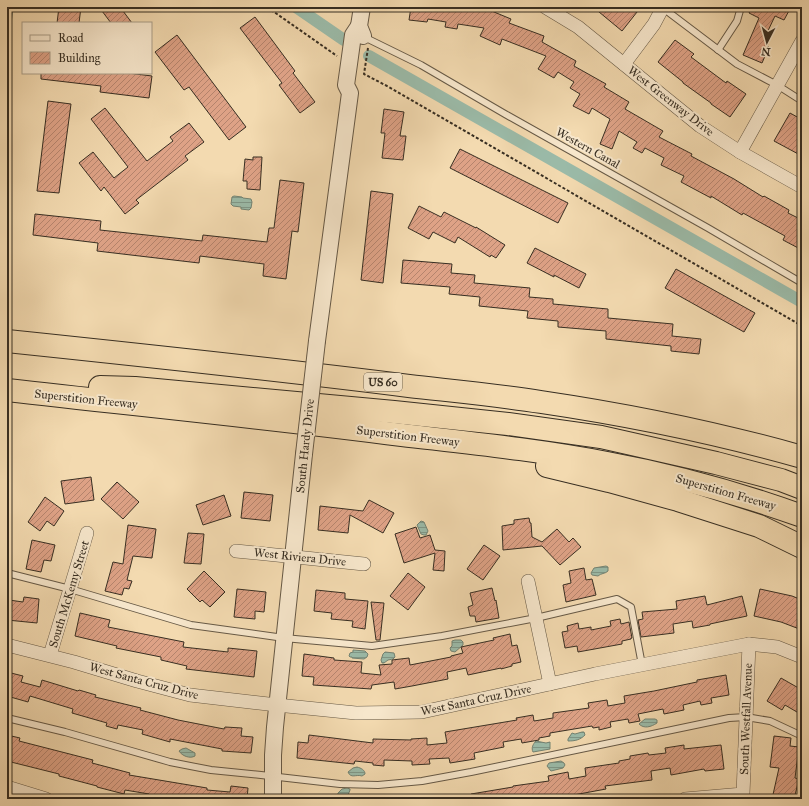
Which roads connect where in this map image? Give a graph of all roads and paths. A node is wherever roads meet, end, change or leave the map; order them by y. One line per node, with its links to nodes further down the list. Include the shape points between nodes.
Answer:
1 (267, 7): 9 (path)
2 (362, 7): 6 (street, South Hardy Drive)
3 (545, 7): 10 (street, West Greenway Drive, via 578,27)
4 (663, 7): 8 (lane); 10 (street, via 654,24)
5 (741, 7): 8 (lane, via 737,21)
6 (361, 34): 9 (street, South Hardy Drive); 9 (path); 15 (lane, Western Canal, via 420,65)
7 (802, 41): 11 (street)
8 (718, 50): 11 (lane, via 737,64)
9 (353, 64): 16 (path); 27 (street, South Hardy Drive, bridge, via 356,87 350,93 317,341)
10 (624, 64): 13 (street, West Greenway Drive, via 700,126)
11 (777, 86): 12 (lane); 13 (street)
12 (802, 101)
13 (740, 152): 14 (street, West Greenway Drive)
14 (802, 187)
15 (802, 283)
16 (802, 326)
17 (7, 341): 21 (highway, US 60, via 541,402 654,421)
18 (7, 386): 22 (highway, via 135,388 508,424 601,437 662,450 716,462)
19 (7, 390): 20 (highway, Superstition Freeway)
20 (379, 432): 23 (highway, Superstition Freeway, via 606,462 712,487); 25 (highway, via 609,481 759,526)
21 (802, 456)
22 (802, 488)
23 (802, 516)
24 (88, 533): 31 (street, South McKemy Street)
25 (802, 547)
26 (236, 551): 27 (street, West Riviera Drive)
27 (294, 556): 28 (street, West Riviera Drive); 33 (street, South Hardy Drive)
28 (364, 564)
29 (7, 573): 31 (lane)
30 (528, 581): 32 (street)
31 (70, 589): 33 (lane, via 191,625); 36 (street, South McKemy Street)
32 (536, 618): 33 (lane, via 372,646); 38 (lane, via 618,599 631,607); 39 (street)
33 (284, 638): 40 (street, South Hardy Drive)
34 (749, 644): 37 (street, West Santa Cruz Drive, via 777,647); 38 (street, West Santa Cruz Drive); 41 (street, South Westfall Avenue)
35 (7, 645): 36 (street, West Santa Cruz Drive)
36 (50, 655): 40 (street, West Santa Cruz Drive, via 190,695)
37 (802, 657)
38 (642, 665): 39 (street, West Santa Cruz Drive)
39 (550, 684): 40 (street, West Santa Cruz Drive, via 422,712 356,713)
40 (277, 706): 44 (street, South Hardy Drive)
41 (746, 717): 43 (lane, via 770,721); 44 (lane, via 729,718 422,781 378,785 340,784); 48 (street, South Westfall Avenue, via 743,794)
42 (7, 718): 44 (lane, via 170,762 211,770)
43 (802, 736)
44 (272, 776): 47 (street, South Hardy Drive)
45 (7, 787): 46 (street)
46 (46, 799)
47 (273, 799)
48 (686, 799)

